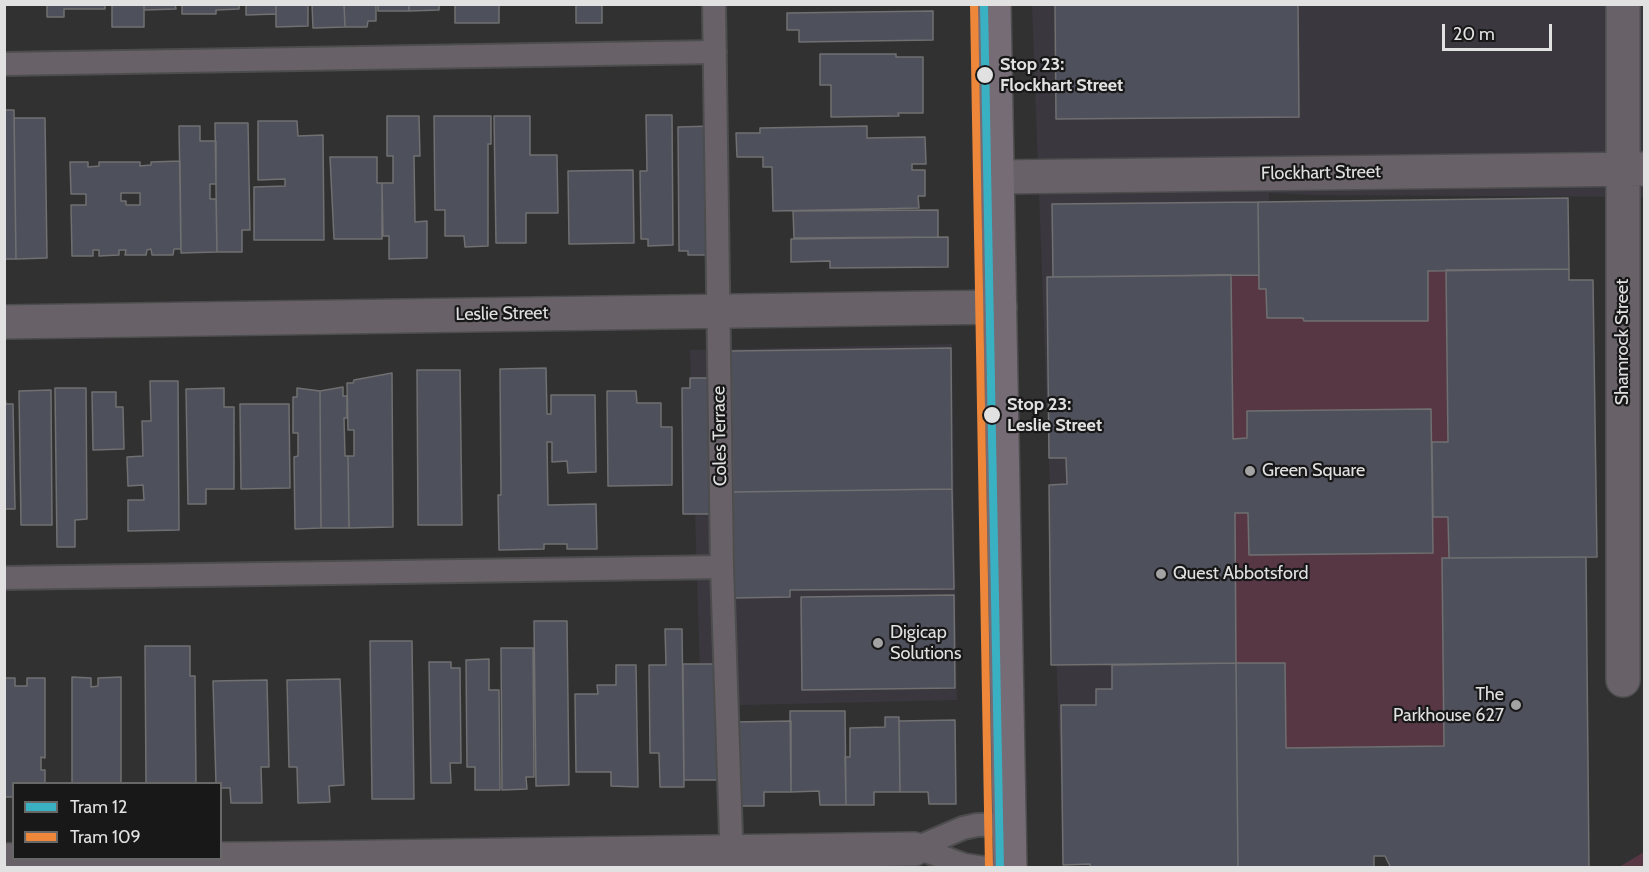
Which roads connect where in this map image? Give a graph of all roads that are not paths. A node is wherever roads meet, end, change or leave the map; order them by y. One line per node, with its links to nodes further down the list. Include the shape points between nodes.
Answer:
1 (714, 4): 4 (lane, Coles Terrace)
2 (994, 4): 7 (main road)
3 (1623, 4): 6 (street, Shamrock Street)
4 (715, 52): 5 (lane); 9 (lane, Coles Terrace)
5 (4, 64)
6 (1633, 169): 7 (street, Flockhart Street); 13 (street, Shamrock Street)
7 (998, 177): 8 (main road)
8 (1000, 307): 9 (street, Leslie Street); 14 (main road)
9 (719, 311): 10 (street, Leslie Street); 11 (lane, Coles Terrace)
10 (4, 322)
11 (722, 567): 12 (lane); 17 (lane, Coles Terrace)
12 (4, 578)
13 (1623, 680)
14 (1009, 824): 15 (lane, via 963,828); 19 (main road)
15 (914, 849): 17 (street); 18 (lane, via 964,865)
16 (222, 859): 17 (street)
17 (732, 860)
18 (984, 867)
19 (1010, 867)

